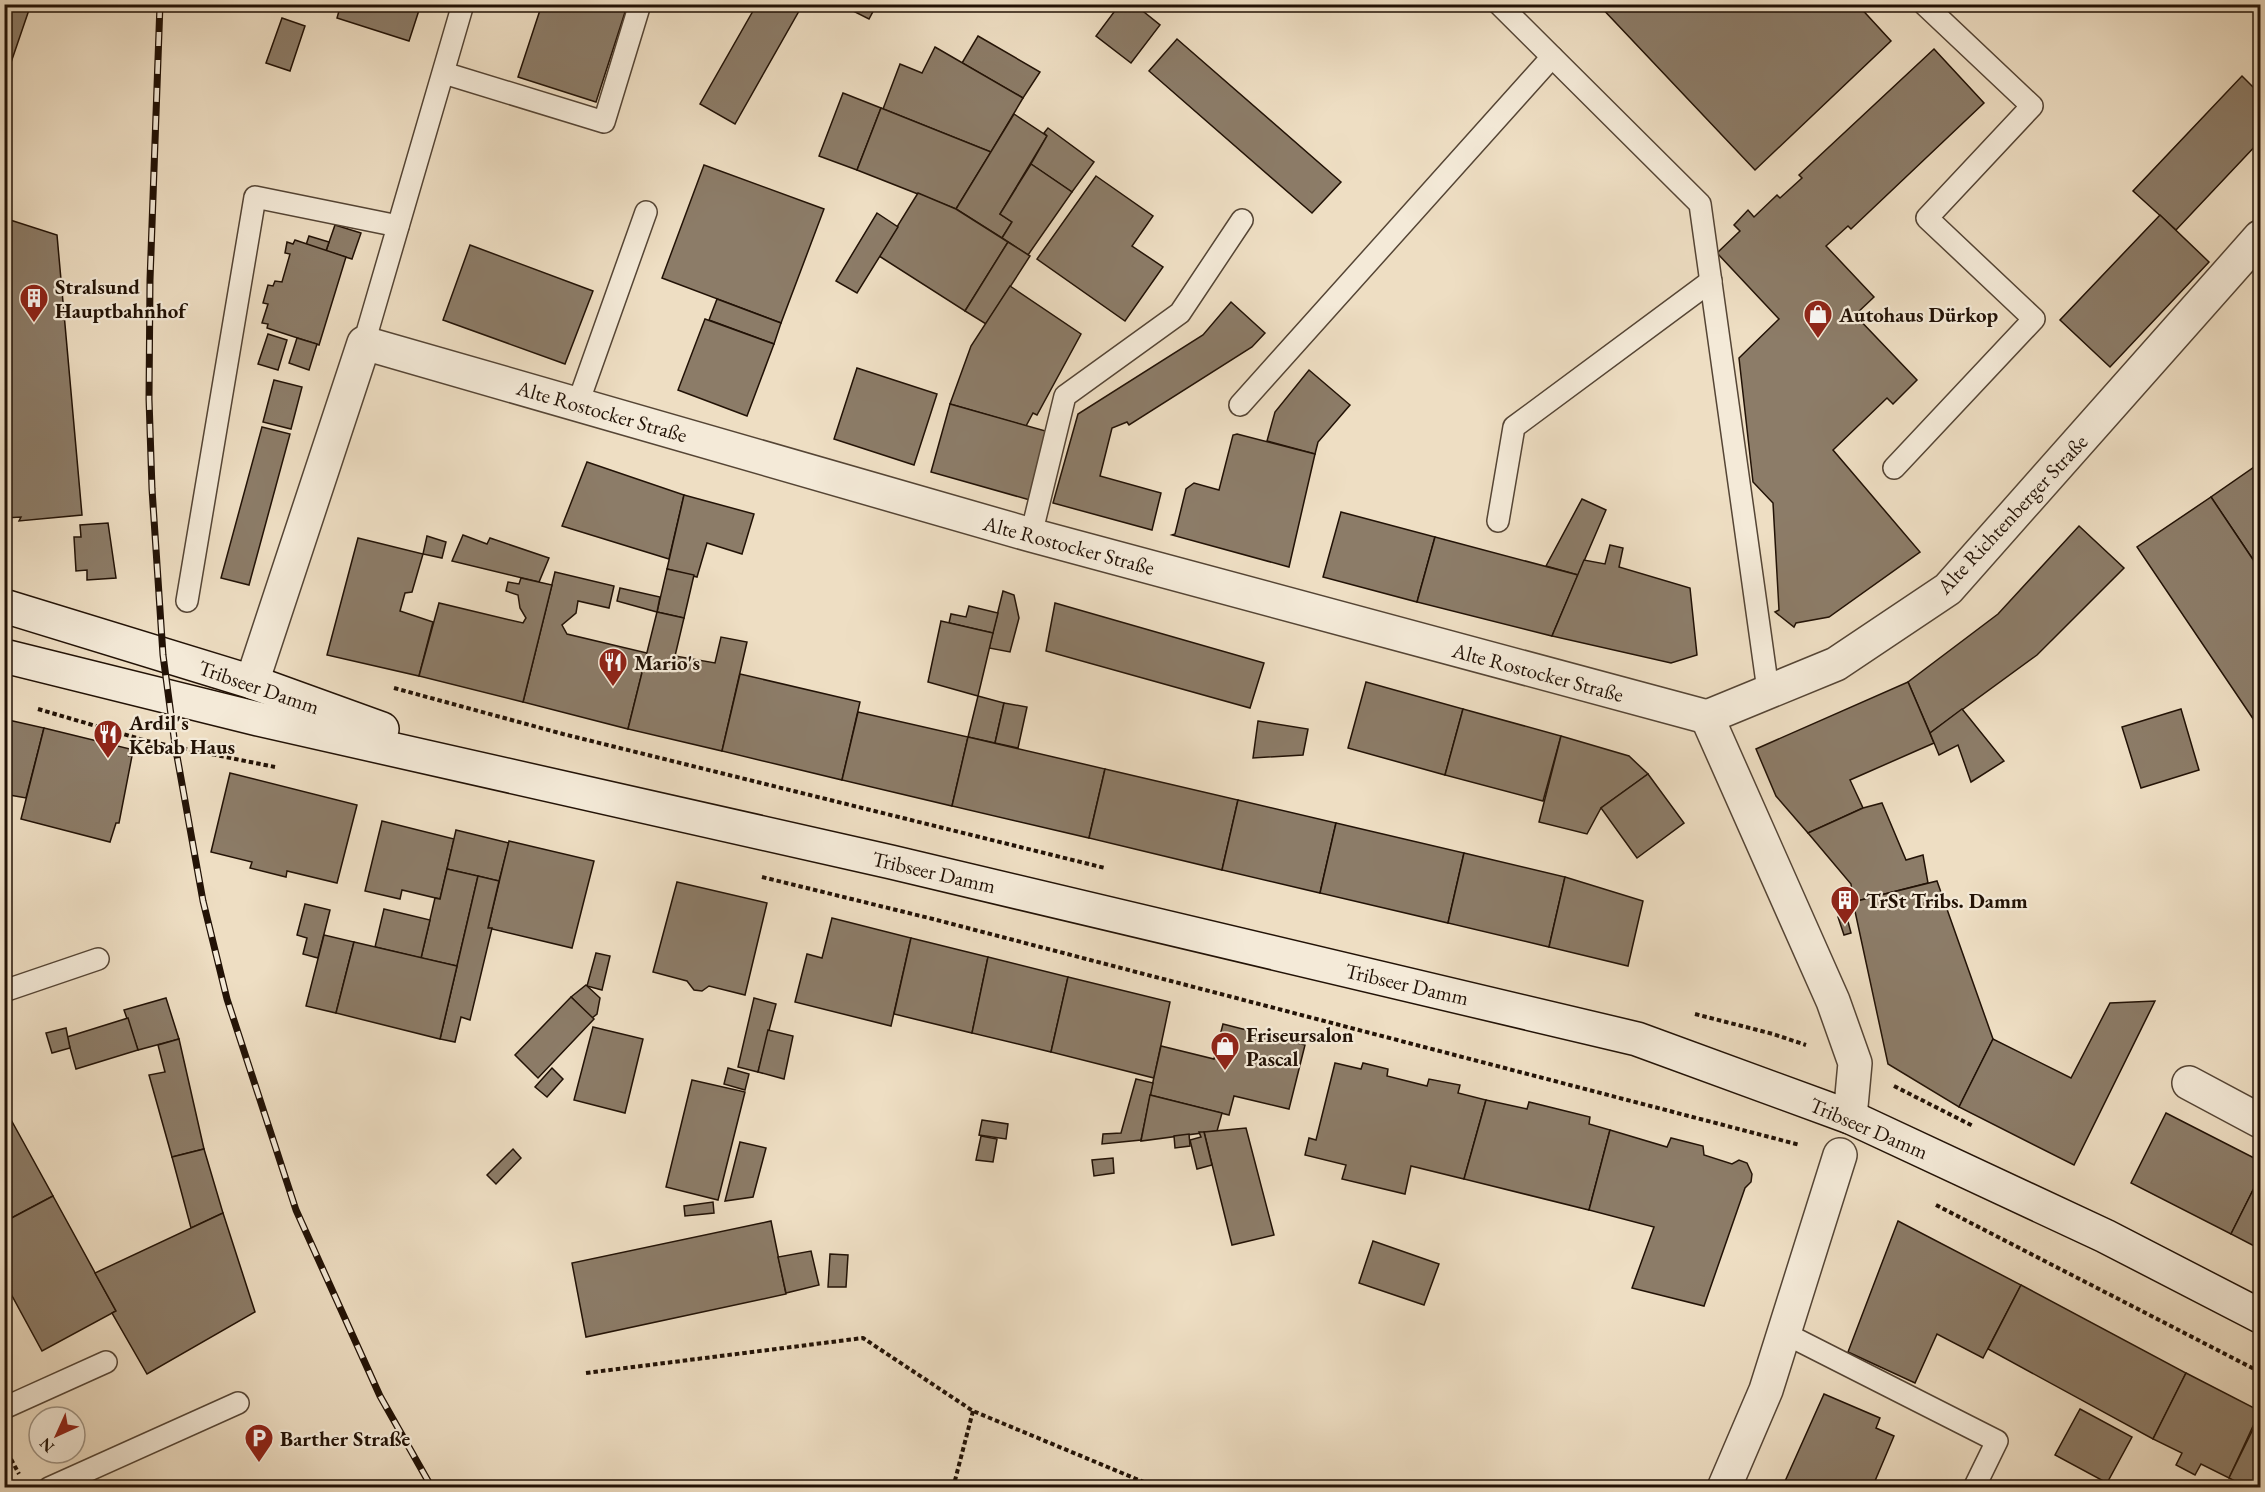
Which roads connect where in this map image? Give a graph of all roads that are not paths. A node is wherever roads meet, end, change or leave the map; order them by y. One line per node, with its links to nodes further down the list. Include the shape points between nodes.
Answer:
1 (463, 4): 6 (lane)
2 (640, 4): 6 (lane, via 604,122)
3 (1499, 4): 5 (lane)
4 (1924, 4): 15 (lane, via 2032,106 1927,218 2034,319)
5 (1552, 57): 11 (lane, via 1700,204); 14 (lane)
6 (444, 73): 9 (lane)
7 (646, 212): 13 (lane)
8 (1242, 220): 17 (lane, via 1180,313 1065,396)
9 (398, 226): 12 (lane); 18 (lane, via 255,197)
10 (2260, 237): 22 (street, Alte Richtenberger Straße, via 1948,589 1836,664)
11 (1711, 281): 16 (lane, via 1514,427); 22 (lane)
12 (363, 343): 13 (street, Alte Rostocker Straße); 21 (street)
13 (578, 403): 17 (street, Alte Rostocker Straße)
14 (1240, 405)
15 (1894, 468)
16 (1498, 521)
17 (1031, 535): 23 (street, Alte Rostocker Straße)
18 (187, 601)
19 (4, 606): 21 (street, Tribseer Damm)
20 (4, 656): 24 (street, Tribseer Damm)
21 (252, 682): 24 (street, Tribseer Damm)
22 (1768, 690): 23 (street, Alte Richtenberger Straße)
23 (1707, 717): 28 (street, via 1833,1001 1855,1062)
24 (510, 776): 28 (street, Tribseer Damm, via 1637,1039)
25 (98, 959): 26 (lane)
26 (4, 991)
27 (2189, 1083): 29 (street)
28 (1850, 1117): 30 (lane); 31 (street, Tribseer Damm, via 2105,1236)
29 (2260, 1121)
30 (1840, 1155): 32 (street, Tribseer Damm)
31 (2260, 1316)
32 (1784, 1333): 37 (street, Tribseer Damm, via 1766,1390); 38 (lane, via 1997,1441)
33 (106, 1362): 35 (lane)
34 (238, 1403): 36 (lane)
35 (4, 1408)
36 (49, 1488)
37 (1724, 1488)
38 (1974, 1488)

